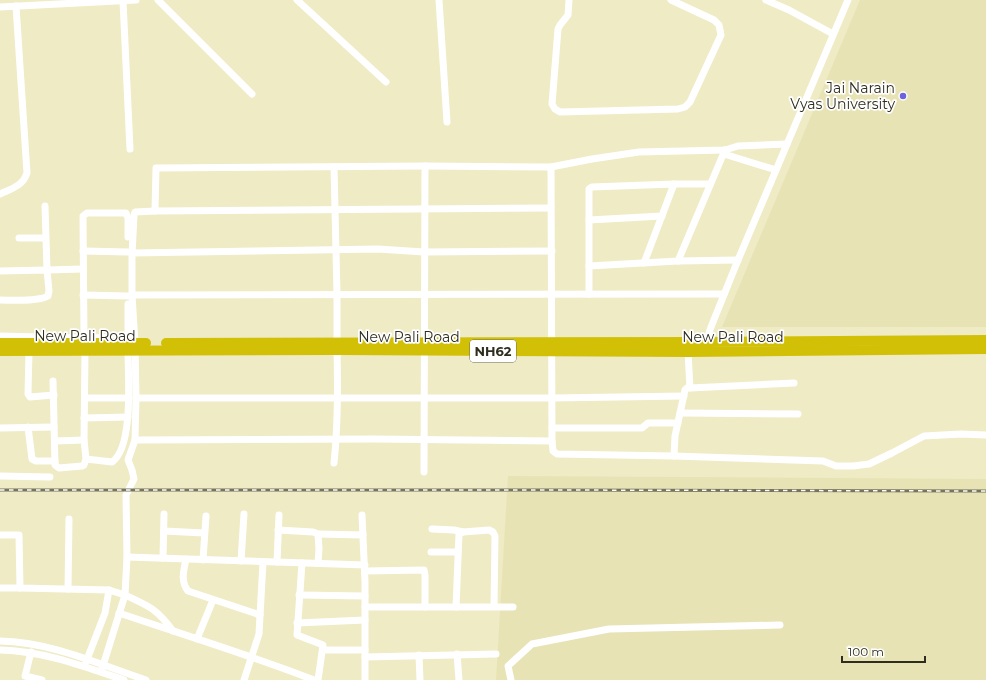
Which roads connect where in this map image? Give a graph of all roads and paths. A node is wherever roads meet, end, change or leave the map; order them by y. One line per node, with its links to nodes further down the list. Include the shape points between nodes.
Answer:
1 (136, 0): 9 (street)
2 (158, 0): 15 (street)
3 (297, 0): 14 (street)
4 (439, 0): 16 (street)
5 (569, 0): 6 (street, via 568,15 558,29 552,104 560,112 678,109 690,102 721,35 719,25 714,20)
6 (671, 0)
7 (766, 0): 13 (street)
8 (848, 0): 13 (street)
9 (123, 1): 10 (street); 18 (street)
10 (38, 2): 11 (street)
11 (16, 6): 12 (street); 26 (street, via 27,173 23,182)
12 (0, 7)
13 (833, 34): 17 (street)
14 (386, 82)
15 (252, 94)
16 (447, 122)
17 (786, 144): 19 (street, via 743,145); 23 (street)
18 (130, 149)
19 (724, 152): 22 (street, via 639,152); 23 (street); 25 (street)
20 (425, 166): 21 (street); 22 (street); 29 (street)
21 (334, 167): 30 (street); 31 (street, via 156,168)
22 (551, 168): 28 (street)
23 (776, 170): 41 (street)
24 (674, 184): 25 (street); 32 (street); 33 (street, via 589,188)
25 (710, 184): 42 (street)
26 (0, 194)
27 (45, 206): 35 (street)
28 (552, 208): 29 (street); 38 (street)
29 (424, 209): 30 (street); 40 (street)
30 (336, 210): 31 (street); 36 (street)
31 (155, 211): 39 (street, via 138,211 134,215)
32 (662, 216): 33 (street); 43 (street)
33 (589, 220): 44 (street)
34 (19, 238): 35 (street)
35 (45, 238): 46 (street)
36 (336, 250): 39 (street); 40 (street); 48 (street)
37 (83, 251): 39 (street); 39 (street, via 84,214 126,213); 45 (street)
38 (552, 251): 40 (street); 50 (street)
39 (130, 252): 54 (street)
40 (424, 252): 49 (street)
41 (738, 260): 42 (street); 52 (street)
42 (678, 261): 43 (street)
43 (644, 263): 44 (street)
44 (589, 266): 51 (street)
45 (83, 269): 46 (street); 53 (street)
46 (46, 270): 47 (street); 55 (street, via 48,296 29,300)
47 (0, 271)
48 (337, 294): 49 (street); 54 (street); 62 (street)
49 (424, 294): 50 (street); 63 (street)
50 (552, 294): 51 (street); 64 (street)
51 (589, 294): 52 (street)
52 (724, 294): 59 (street)
53 (83, 295): 54 (street); 57 (street)
54 (130, 295): 61 (street)
55 (0, 300)
56 (0, 336): 57 (street)
57 (84, 338): 61 (street)
58 (986, 340): 59 (highway, New Pali Road / NH62)
59 (706, 342): 64 (highway, New Pali Road / NH62)
60 (0, 343): 61 (highway, New Pali Road / NH62)
61 (131, 345): 62 (highway, New Pali Road / NH62); 68 (highway, New Pali Road / NH62); 76 (street)
62 (337, 347): 63 (highway, New Pali Road / NH62); 77 (street)
63 (423, 347): 64 (highway, New Pali Road / NH62); 78 (street)
64 (553, 347): 69 (highway, New Pali Road / NH62); 79 (street)
65 (986, 349): 69 (highway, New Pali Road / NH62)
66 (0, 351): 67 (highway, New Pali Road / NH62)
67 (29, 351): 68 (highway, New Pali Road / NH62); 73 (street, via 28,394 30,397)
68 (85, 351): 75 (street)
69 (688, 352): 72 (street)
70 (53, 381): 73 (street)
71 (794, 383): 72 (street)
72 (690, 388): 74 (street, via 685,390)
73 (54, 395): 86 (street)
74 (684, 396): 79 (street); 80 (street)
75 (84, 398): 76 (street); 83 (street)
76 (132, 398): 77 (street); 82 (street); 92 (street)
77 (338, 398): 78 (street); 90 (street)
78 (424, 398): 79 (street); 93 (street)
79 (552, 398): 88 (street)
80 (680, 413): 81 (street); 84 (street)
81 (798, 414)
82 (128, 417): 83 (street); 97 (street, via 124,438 115,460 109,462)
83 (84, 418): 91 (street)
84 (678, 423): 88 (street, via 648,423 642,428); 96 (street)
85 (28, 427): 86 (street); 87 (street); 98 (street, via 32,459)
86 (54, 427): 95 (street)
87 (0, 428)
88 (552, 428): 94 (street)
89 (986, 436): 96 (street, via 924,436 869,464 853,466 836,466 823,461)
90 (336, 439): 92 (street); 93 (street); 99 (street)
91 (84, 440): 95 (street); 97 (street)
92 (135, 440): 119 (street, via 128,460 134,479 126,495)
93 (424, 440): 94 (street); 100 (street)
94 (552, 441): 96 (street, via 553,451 557,454)
95 (55, 442): 98 (street)
96 (674, 456)
97 (86, 459): 98 (street, via 84,465 78,467 57,468)
98 (55, 461)
99 (334, 463)
100 (424, 472)
101 (0, 476): 102 (street)
102 (50, 477)
103 (164, 514): 111 (street)
104 (244, 514): 123 (street)
105 (279, 515): 109 (street)
106 (362, 515): 116 (street)
107 (206, 516): 113 (street)
108 (69, 519): 131 (street)
109 (278, 530): 114 (street); 125 (street)
110 (432, 530): 112 (street)
111 (164, 531): 113 (street); 120 (street)
112 (463, 532): 118 (street, via 458,537); 137 (street, via 489,530 495,536)
113 (204, 533): 122 (street)
114 (318, 534): 116 (street); 127 (street)
115 (0, 535): 130 (street, via 19,535)
116 (363, 535): 128 (street)
117 (431, 552): 118 (street)
118 (458, 552): 140 (street)
119 (127, 557): 120 (street); 133 (street)
120 (163, 558): 121 (street)
121 (186, 559): 122 (street); 136 (street, via 183,577 185,587 191,593)
122 (203, 560): 123 (street)
123 (242, 561): 124 (street)
124 (263, 562): 125 (street); 143 (street)
125 (277, 562): 126 (street)
126 (302, 563): 127 (street); 134 (street)
127 (318, 563): 128 (street)
128 (365, 568): 135 (street); 139 (street, via 424,570)
129 (0, 588): 130 (street)
130 (20, 588): 131 (street)
131 (68, 589): 132 (street)
132 (109, 590): 133 (street); 158 (street, via 105,614)
133 (125, 595): 142 (street); 147 (street, via 156,611)
134 (299, 595): 135 (street); 145 (street)
135 (365, 596): 138 (street)
136 (213, 600): 143 (street); 148 (street)
137 (494, 606): 140 (street); 141 (street)
138 (365, 607): 139 (street); 144 (street)
139 (425, 607): 140 (street)
140 (456, 607)
141 (513, 607)
142 (120, 613): 147 (street); 160 (street)
143 (260, 615): 157 (street, via 259,634)
144 (365, 620): 145 (street); 153 (street)
145 (297, 622): 151 (street, via 297,635 323,645)
146 (780, 625): 171 (street, via 609,629 532,644 508,666)
147 (173, 631): 148 (street)
148 (197, 639): 157 (street)
149 (0, 641): 158 (street, via 46,646)
150 (0, 650): 152 (street)
151 (323, 650): 153 (street); 167 (street)
152 (31, 652): 159 (street); 161 (street)
153 (365, 653): 156 (street); 168 (street)
154 (457, 654): 155 (street); 156 (street); 170 (street)
155 (496, 654)
156 (419, 655): 169 (street)
157 (252, 656): 165 (street); 166 (street)
158 (88, 658): 159 (street); 160 (street)
159 (84, 666): 160 (street)
160 (102, 669): 163 (street); 164 (street)
161 (24, 678): 162 (street)
162 (42, 680)
163 (123, 680)
164 (146, 680)
165 (244, 680)
166 (314, 680)
167 (318, 680)
168 (365, 680)
169 (420, 680)
170 (459, 680)
171 (510, 680)

